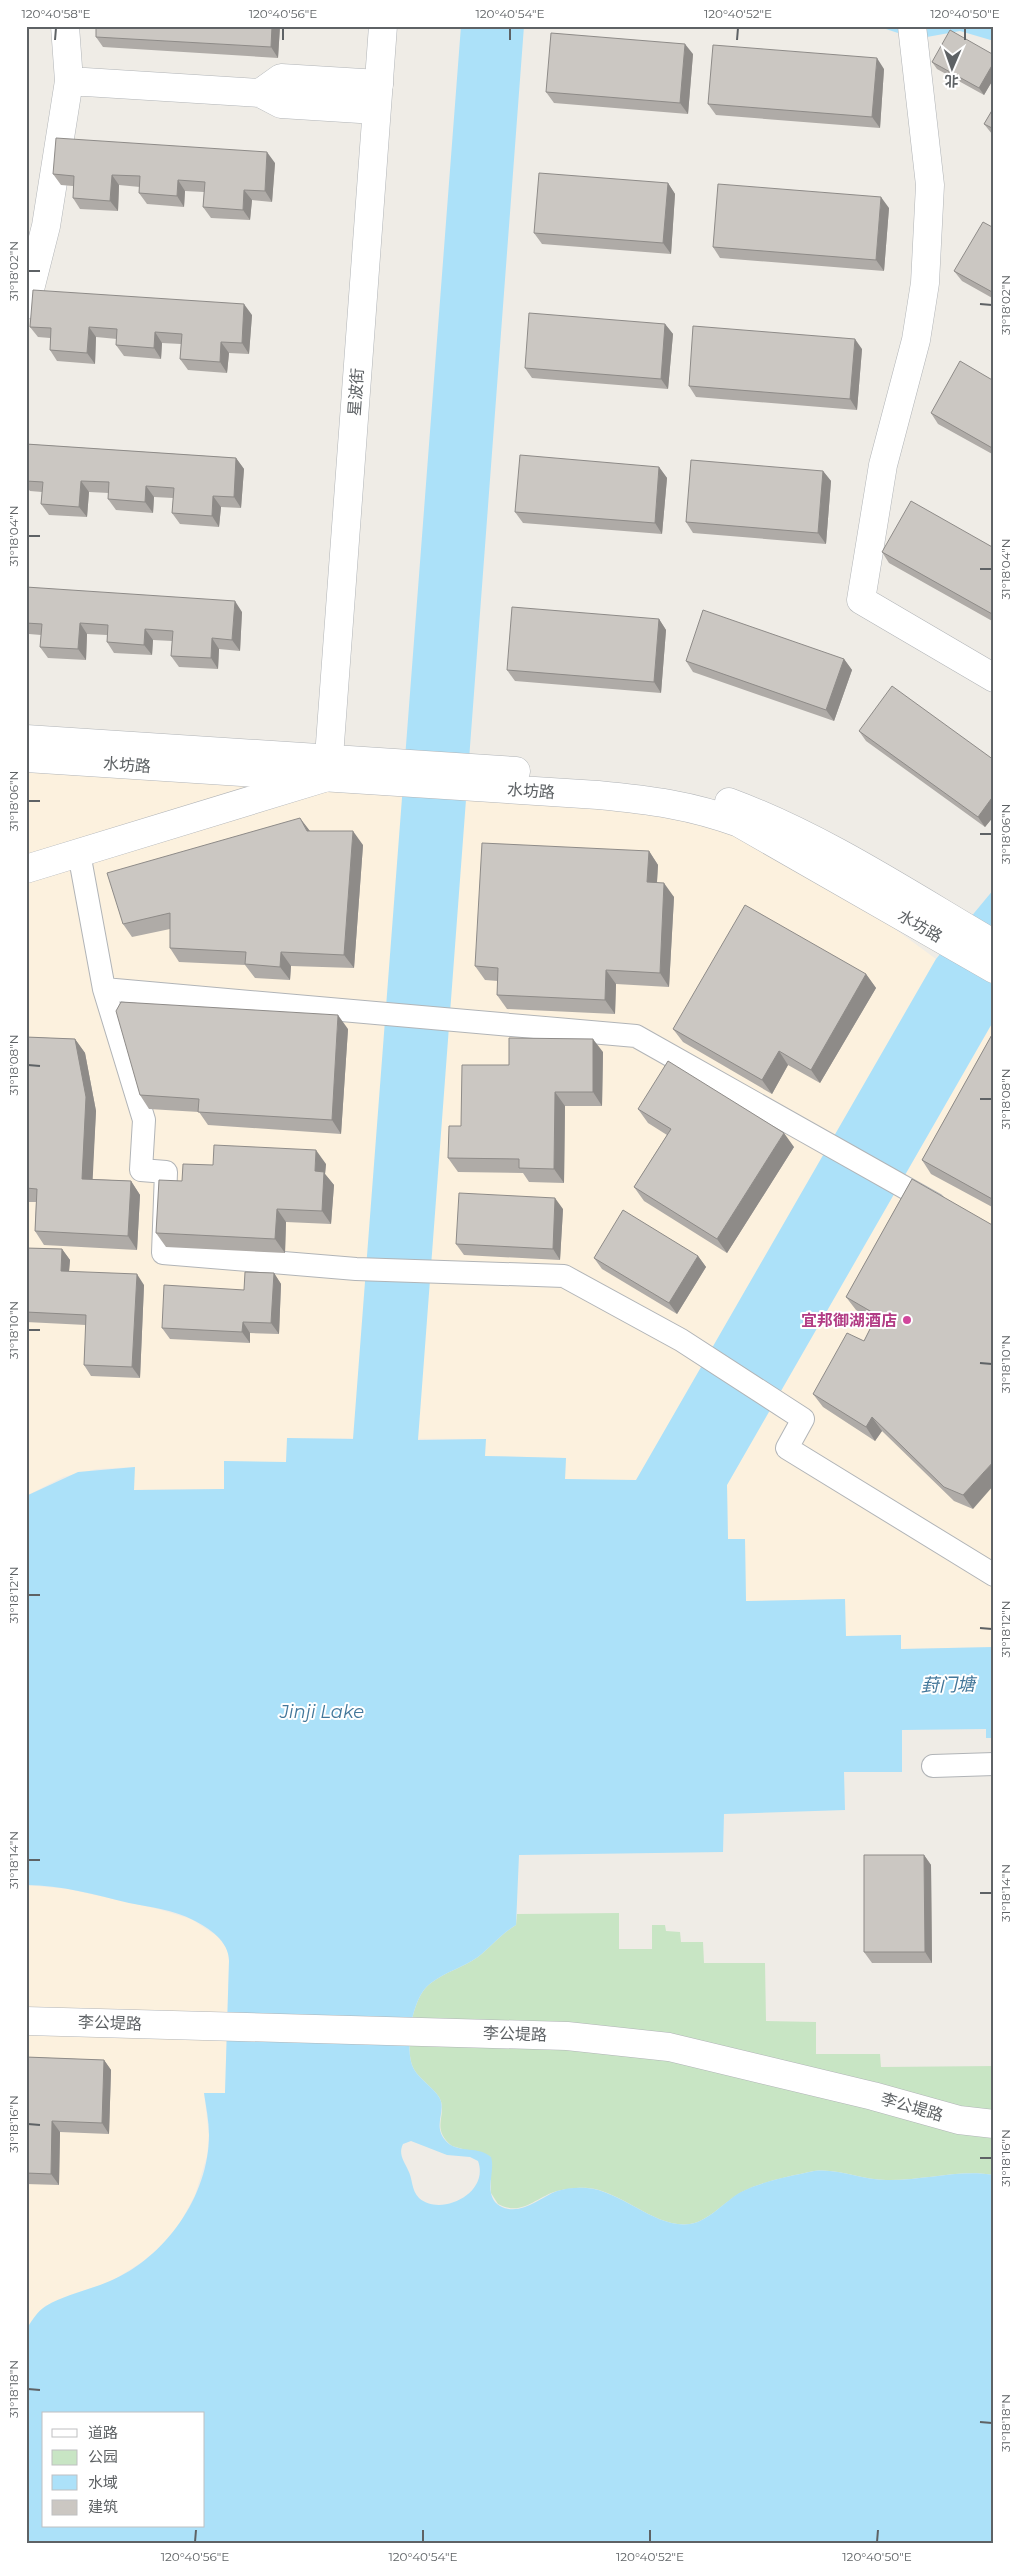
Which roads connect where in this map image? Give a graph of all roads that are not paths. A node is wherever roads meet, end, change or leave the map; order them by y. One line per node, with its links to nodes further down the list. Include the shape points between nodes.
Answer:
1 (65, 26): 4 (street)
2 (383, 26): 5 (street, 星波街)
3 (913, 38): 9 (street, via 930,186 925,284 916,340 883,464 861,600)
4 (69, 81): 6 (street); 8 (street, via 46,226)
5 (379, 84): 6 (street, via 281,78); 7 (street, 星波街)
6 (260, 93): 7 (street, via 281,104)
7 (376, 110): 12 (street, 星波街)
8 (26, 304)
9 (994, 678)
10 (26, 738): 12 (street, 水坊路)
11 (26, 758): 12 (street, 水坊路)
12 (328, 767): 13 (street); 15 (street, 水坊路, via 489,778 647,782 710,796 807,835)
13 (79, 852): 14 (street); 18 (street)
14 (26, 869)
15 (938, 924): 16 (street, 水坊路); 17 (street, 水坊路)
16 (994, 944)
17 (994, 969)
18 (104, 989): 19 (street, via 636,1036); 20 (street, via 144,1120 141,1170 166,1172 163,1253 356,1269 564,1276 681,1340 803,1419 787,1448)
19 (951, 1214)
20 (994, 1575)
21 (994, 1764): 22 (street)
22 (933, 1766)
23 (26, 2021): 24 (street, 李公堤路, via 568,2036 669,2047 959,2120)
24 (994, 2124)

